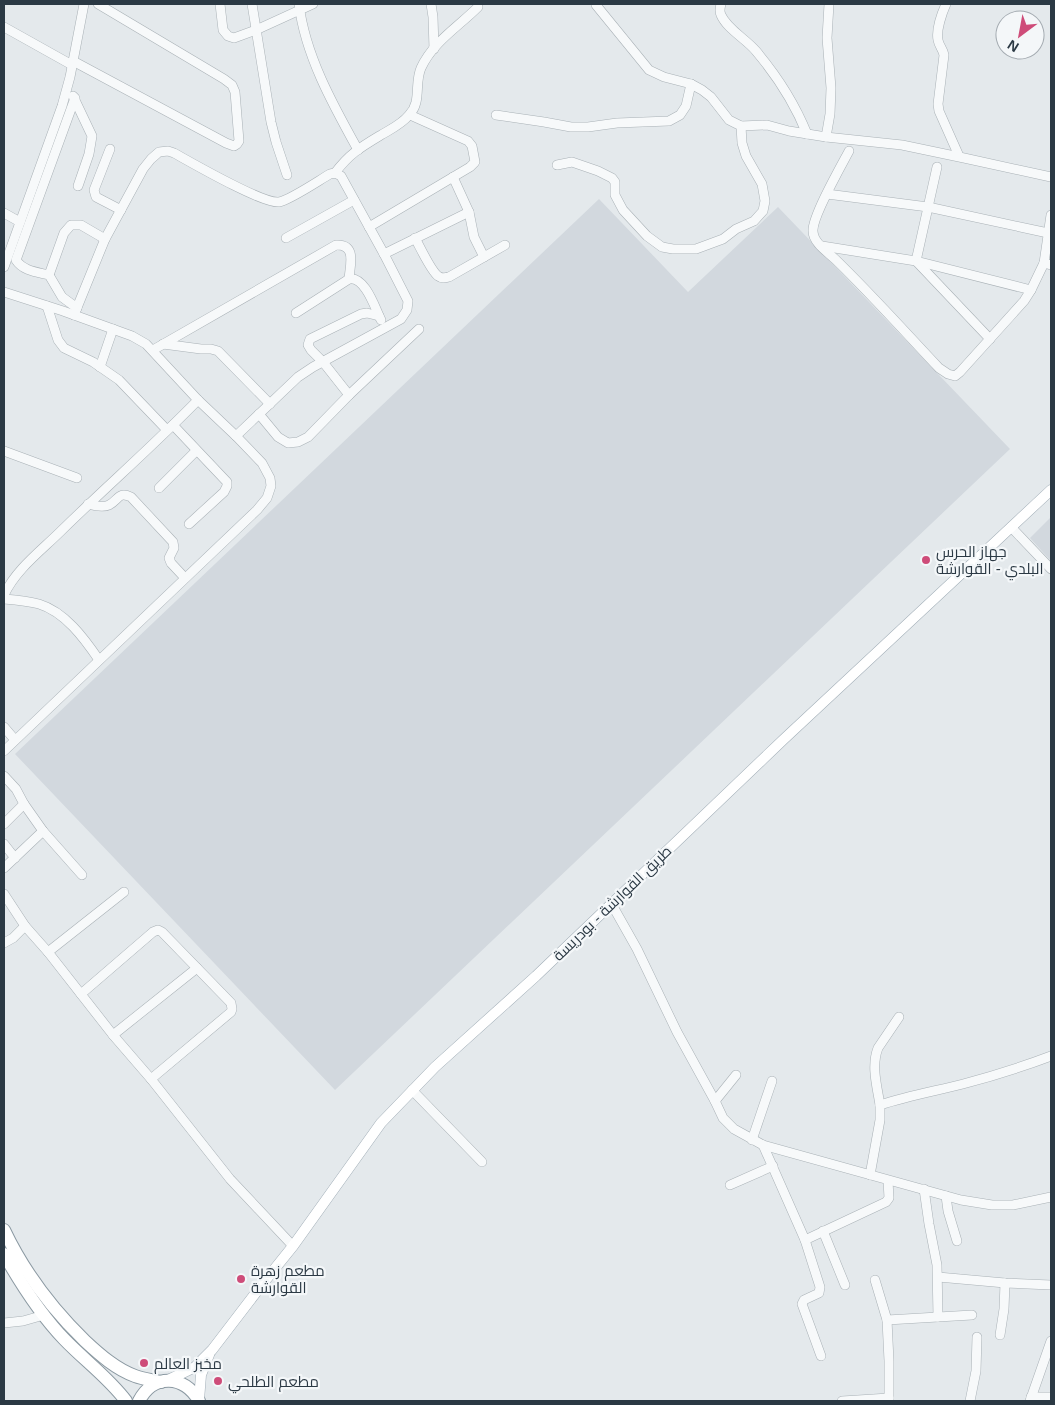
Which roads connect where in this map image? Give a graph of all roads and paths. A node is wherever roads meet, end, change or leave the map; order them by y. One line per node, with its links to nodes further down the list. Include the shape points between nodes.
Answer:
1 (84, 4): 16 (street)
2 (98, 4): 16 (street, via 232,85 236,92 239,141 234,146 226,143)
3 (220, 4): 14 (street, via 223,30 228,36 237,38)
4 (252, 4): 14 (street)
5 (313, 4): 11 (street)
6 (431, 4): 15 (street)
7 (721, 4): 23 (street, via 721,16 757,52 795,106)
8 (829, 4): 24 (street, via 827,38 831,88)
9 (946, 4): 28 (street, via 938,35 944,51 938,104)
10 (596, 6): 17 (street, via 650,70)
11 (299, 7): 14 (street); 26 (street, via 306,37 323,81)
12 (478, 7): 15 (street)
13 (4, 27): 16 (street)
14 (256, 30): 33 (street, via 276,142)
15 (434, 49): 20 (street, via 420,71 417,98)
16 (73, 63): 18 (street)
17 (690, 84): 21 (street, via 686,106 680,115 669,121 571,127); 22 (street, via 707,93 729,120)
18 (67, 87): 19 (street); 31 (street)
19 (75, 98): 31 (street); 36 (street, via 92,136)
20 (410, 115): 26 (street); 34 (street, via 471,143 474,165)
21 (496, 115)
22 (741, 126): 23 (street, via 767,125); 29 (street, via 746,156 762,184 763,211 754,221 736,229 723,240 696,249 662,247 647,236 623,210 615,195 612,178 572,162)
23 (807, 134): 24 (street)
24 (826, 137): 28 (street)
25 (110, 149): 40 (street, via 94,190 96,196)
26 (358, 150): 32 (street)
27 (849, 151): 37 (street)
28 (959, 156): 35 (street)
29 (557, 165)
30 (937, 167): 39 (street)
31 (44, 169): 44 (street); 57 (street, via 16,260 24,268)
32 (335, 173): 38 (street, via 341,176); 40 (street, via 284,200 272,202 164,151 147,163)
33 (288, 175)
34 (453, 177): 41 (street); 45 (street)
35 (1051, 178)
36 (78, 186)
37 (827, 194): 39 (street); 51 (street, via 812,231)
38 (354, 200): 45 (street); 47 (street)
39 (928, 207): 46 (street); 54 (street)
40 (121, 210): 49 (street)
41 (469, 212): 48 (street); 53 (street, via 474,237)
42 (4, 214): 44 (street)
43 (1051, 215): 46 (street)
44 (20, 222): 56 (street)
45 (369, 226): 52 (street)
46 (1048, 232): 55 (street)
47 (286, 238)
48 (415, 238): 52 (street); 53 (street, via 439,277 449,277)
49 (105, 240): 57 (street, via 81,225 71,225 64,233); 62 (street)
50 (505, 245): 53 (street)
51 (822, 246): 54 (street); 68 (street, via 948,374 955,376 960,372)
52 (384, 254): 65 (street, via 408,301 401,319)
53 (484, 257)
54 (916, 261): 59 (street); 68 (street)
55 (1047, 264): 59 (street)
56 (4, 267)
57 (49, 275): 62 (street)
58 (349, 279): 63 (street); 64 (street, via 360,281); 69 (street, via 351,254 343,245 336,245)
59 (1031, 290): 68 (street)
60 (4, 292): 61 (street)
61 (47, 306): 62 (street); 72 (street, via 58,340 64,348)
62 (75, 312): 66 (street)
63 (296, 313)
64 (379, 316): 65 (street); 71 (street, via 361,314 310,339 308,345 311,350)
65 (385, 327): 71 (street)
66 (113, 329): 70 (street, via 140,340); 72 (street)
67 (420, 329): 73 (street)
68 (990, 339)
69 (163, 344): 70 (street); 75 (street, via 211,348)
70 (153, 350): 74 (street)
71 (324, 362): 73 (street); 75 (street, via 298,377)
72 (100, 367): 77 (street, via 119,380)
73 (349, 395): 76 (street, via 308,438 298,442 288,443 278,437)
74 (198, 400): 77 (street); 78 (street)
75 (270, 404): 76 (street)
76 (259, 414): 78 (street)
77 (170, 428): 80 (street); 84 (street)
78 (236, 436): 88 (street, via 262,463 271,486 269,492 257,510)
79 (4, 451): 81 (street)
80 (196, 451): 82 (street); 85 (street, via 227,482 227,486)
81 (77, 478)
82 (159, 488)
83 (1051, 490): 86 (main road, طريق القوارشة - بودريسة)
84 (88, 504): 88 (street, via 103,507 120,495 131,497 173,542 169,558); 89 (street)
85 (189, 524)
86 (1011, 527): 87 (street); 105 (main road, طريق القوارشة - بودريسة)
87 (1051, 570)
88 (185, 578): 91 (street)
89 (6, 583): 90 (street)
90 (4, 597): 91 (street, via 38,604 57,613 81,636)
91 (99, 660): 93 (street)
92 (4, 728): 93 (street)
93 (15, 740): 94 (street)
94 (4, 751)
95 (4, 776): 96 (street)
96 (24, 804): 97 (street); 98 (street)
97 (4, 824)
98 (43, 831): 100 (street); 102 (street)
99 (4, 844): 100 (street)
100 (15, 858): 101 (street)
101 (4, 868)
102 (82, 875)
103 (124, 892): 108 (street)
104 (4, 894): 106 (street)
105 (611, 904): 117 (main road, طريق القوارشة - بودريسة); 118 (street)
106 (25, 926): 107 (street); 108 (street)
107 (4, 944)
108 (48, 952): 110 (street)
109 (197, 968): 110 (street, via 158,930); 112 (street); 115 (street, via 231,1003 231,1012)
110 (81, 994): 112 (street)
111 (899, 1017): 119 (street, via 876,1054 874,1067)
112 (113, 1036): 115 (street)
113 (1051, 1056): 119 (street, via 1023,1067)
114 (736, 1075): 118 (street)
115 (150, 1079): 134 (street, via 235,1185)
116 (772, 1081): 120 (street)
117 (412, 1090): 122 (street); 134 (main road, طريق القوارشة - بودريسة, via 380,1122)
118 (715, 1101): 120 (street, via 723,1118)
119 (880, 1105): 124 (street)
120 (752, 1140): 121 (street)
121 (763, 1145): 123 (street); 124 (street)
122 (482, 1162)
123 (772, 1166): 126 (street); 132 (street)
124 (870, 1175): 125 (street)
125 (888, 1181): 127 (street); 131 (street, via 889,1198 886,1202)
126 (730, 1185)
127 (924, 1189): 128 (street); 136 (street)
128 (946, 1196): 129 (street, via 992,1205); 133 (street)
129 (1051, 1197)
130 (4, 1230): 151 (highway, via 40,1291 87,1343 105,1359 134,1376)
131 (823, 1231): 132 (street); 139 (street)
132 (805, 1240): 150 (street, via 820,1289 818,1294 802,1304)
133 (957, 1241)
134 (293, 1246): 149 (main road, طريق القوارشة - بودريسة)
135 (4, 1254): 141 (highway)
136 (938, 1277): 138 (street); 143 (street)
137 (875, 1280): 144 (street)
138 (1005, 1283): 140 (street); 146 (street)
139 (845, 1285)
140 (1051, 1285)
141 (44, 1315): 145 (street); 155 (highway)
142 (972, 1315): 143 (street)
143 (938, 1317): 144 (street)
144 (887, 1320): 154 (street)
145 (4, 1323)
146 (1000, 1335)
147 (977, 1337): 159 (street, via 976,1371)
148 (1051, 1342): 153 (street)
149 (212, 1350): 151 (main road, via 195,1367); 157 (main road, via 201,1375)
150 (821, 1356)
151 (164, 1381): 156 (highway, via 150,1387); 157 (highway, via 186,1385)
152 (1051, 1396): 153 (street)
153 (1030, 1399)
154 (889, 1400): 158 (street)
155 (126, 1401)
156 (139, 1401)
157 (199, 1401)
158 (842, 1401)
159 (970, 1401)

